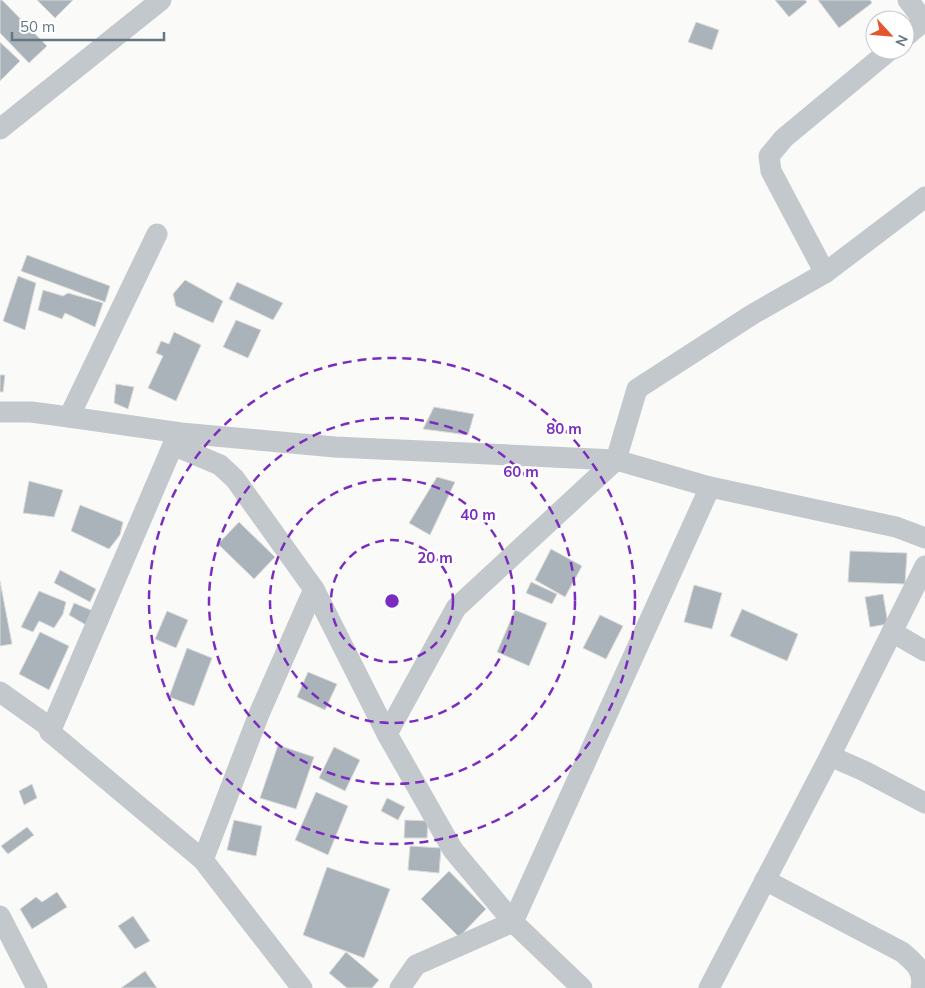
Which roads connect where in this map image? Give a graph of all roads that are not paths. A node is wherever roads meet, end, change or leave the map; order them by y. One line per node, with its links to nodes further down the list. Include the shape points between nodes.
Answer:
1 (161, 0): 6 (street)
2 (908, 0): 3 (street)
3 (925, 21): 4 (street)
4 (915, 29)
5 (878, 60): 9 (street, via 784,138 769,156 771,171)
6 (0, 130)
7 (925, 197): 9 (street)
8 (157, 234): 11 (street)
9 (825, 273): 13 (street, via 753,314 637,389)
10 (0, 412): 11 (street)
11 (69, 416): 12 (street)
12 (177, 439): 13 (street); 17 (street, via 220,465 235,479); 21 (street)
13 (616, 460): 14 (street); 22 (street, via 456,608)
14 (710, 487): 15 (street, via 887,525); 28 (street)
15 (925, 538)
16 (925, 566): 18 (street)
17 (314, 589): 22 (street); 25 (street, via 259,714)
18 (892, 632): 19 (street); 23 (street)
19 (925, 651)
20 (0, 692): 21 (street, via 48,726)
21 (50, 732): 25 (street)
22 (387, 734): 28 (street, via 454,850)
23 (830, 756): 24 (street); 26 (street)
24 (925, 803)
25 (203, 860): 30 (street)
26 (766, 880): 33 (street); 34 (street, via 902,952 917,965 924,981)
27 (0, 916): 29 (street)
28 (513, 922): 31 (street, via 416,965); 32 (street)
29 (37, 988)
30 (302, 988)
31 (400, 988)
32 (582, 988)
33 (708, 988)
34 (921, 988)

